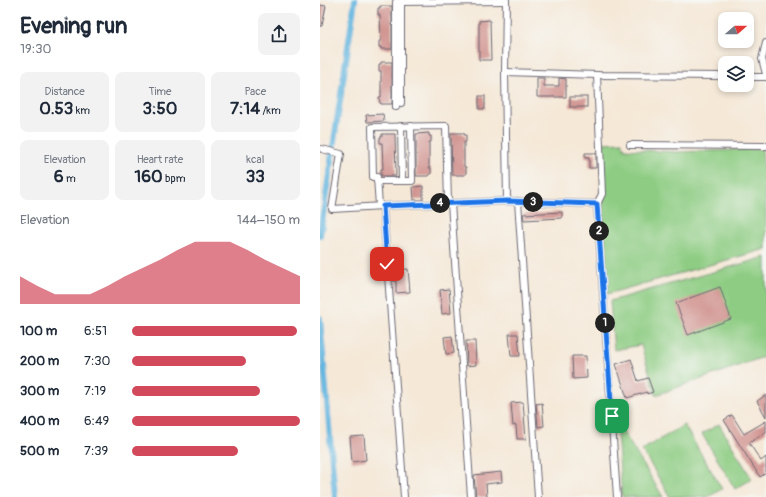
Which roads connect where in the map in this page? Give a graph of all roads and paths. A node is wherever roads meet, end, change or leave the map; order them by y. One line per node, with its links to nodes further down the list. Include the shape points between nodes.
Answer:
1 (506, 1): 3 (street); 8 (street, via 396,2)
2 (766, 44): 5 (street, via 762,59)
3 (505, 72): 4 (street); 16 (street)
4 (598, 75): 6 (street); 19 (street, via 602,194)
5 (766, 75): 7 (street)
6 (718, 76)
7 (754, 76)
8 (399, 105)
9 (401, 126): 10 (street); 14 (street, via 372,126 372,177 377,177); 15 (street)
10 (411, 126): 15 (street, via 412,181); 18 (street, via 446,126)
11 (630, 145): 12 (street)
12 (766, 146)
13 (322, 149): 20 (street, via 341,154 332,209)
14 (377, 181): 15 (street); 20 (street)
15 (402, 181)
16 (507, 201): 17 (street); 18 (street)
17 (518, 201): 19 (street); 23 (street)
18 (449, 203): 20 (street); 22 (street)
19 (597, 204): 24 (street)
20 (381, 206): 21 (street)
21 (404, 497)
22 (471, 497)
23 (538, 497)
24 (617, 497)

